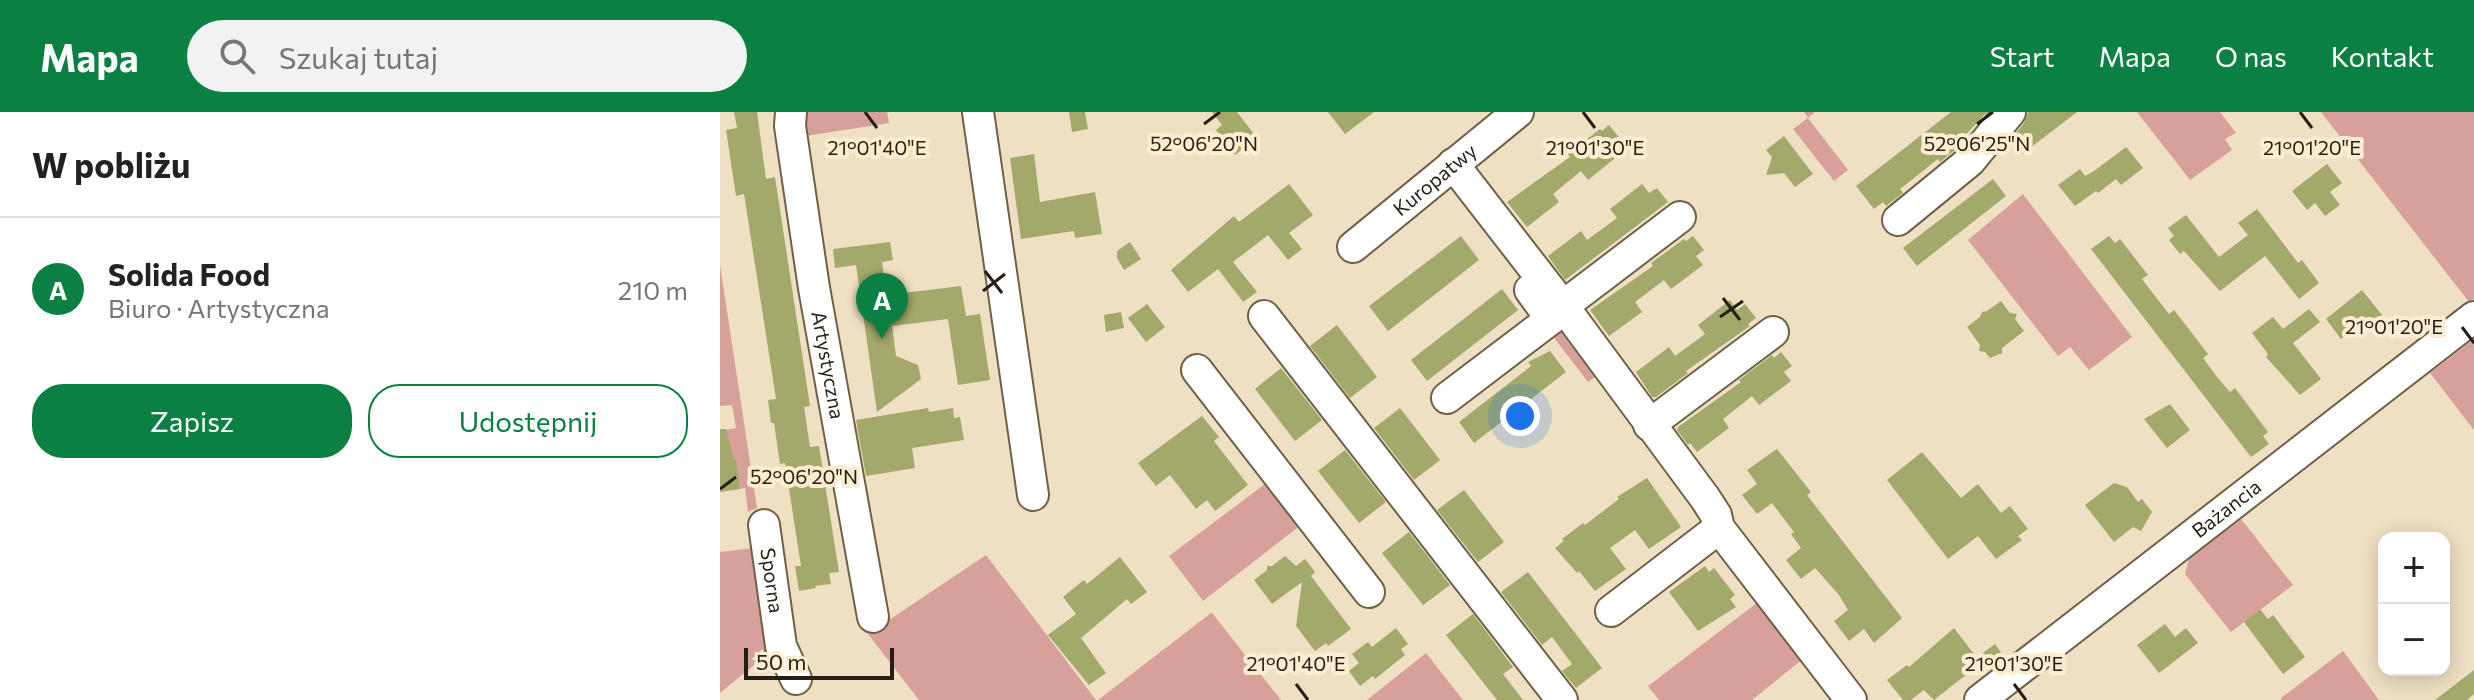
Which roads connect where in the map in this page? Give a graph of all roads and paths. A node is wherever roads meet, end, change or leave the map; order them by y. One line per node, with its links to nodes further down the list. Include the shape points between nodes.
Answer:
1 (791, 112): 21 (street, Artystyczna, via 814,288)
2 (978, 112): 16 (street)
3 (1518, 112): 5 (street, Kuropatwy)
4 (2010, 112): 7 (street, via 1970,161)
5 (1447, 170): 8 (street, Kuropatwy); 9 (street); 14 (street, via 1551,319)
6 (1680, 217): 9 (street)
7 (1898, 220)
8 (1353, 247)
9 (1563, 306): 15 (street)
10 (1264, 316): 23 (street)
11 (2474, 317): 25 (street, Bażancia)
12 (1773, 332): 15 (street)
13 (1197, 370): 19 (street)
14 (1447, 398)
15 (1649, 425): 18 (street, via 1716,515)
16 (1033, 495)
17 (764, 525): 22 (street, Sporna, via 781,646)
18 (1719, 528): 20 (street); 24 (street)
19 (1369, 592)
20 (1611, 611)
21 (873, 617)
22 (796, 679)
23 (1562, 700)
24 (1851, 700)
25 (1980, 700)

